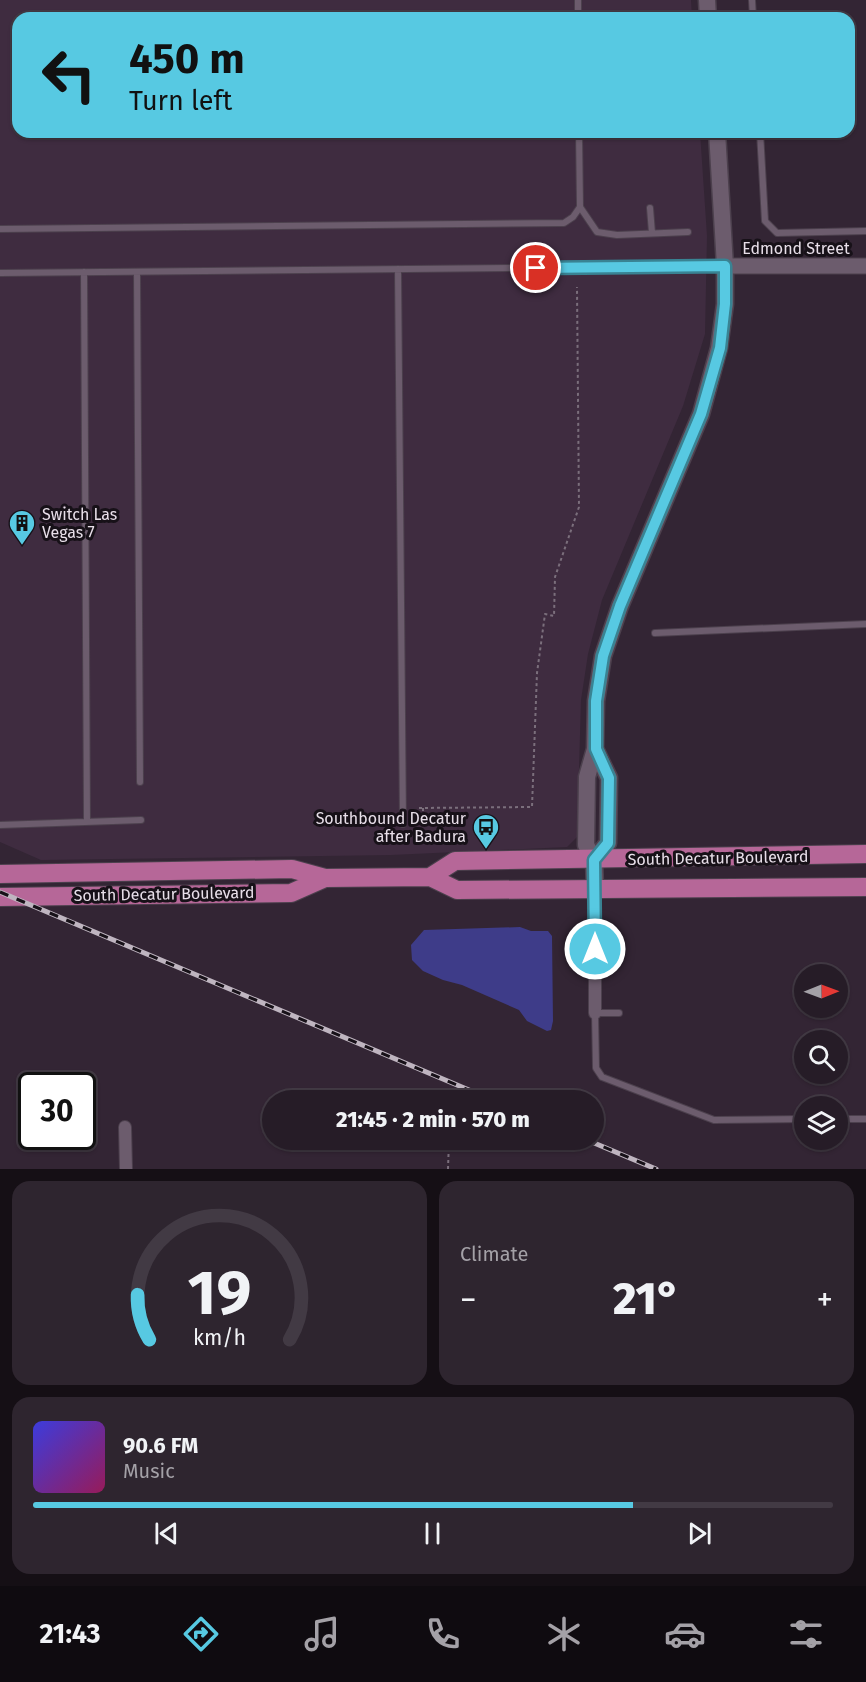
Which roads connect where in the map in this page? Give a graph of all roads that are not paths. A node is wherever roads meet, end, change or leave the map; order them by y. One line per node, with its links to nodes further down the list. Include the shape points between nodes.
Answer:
1 (579, 138): 4 (lane)
2 (717, 138): 10 (main road)
3 (760, 138): 7 (lane, via 765,221 777,233)
4 (580, 207): 6 (lane, via 564,223); 9 (lane, via 597,232)
5 (650, 208): 9 (lane)
6 (0, 229)
7 (866, 231)
8 (688, 232): 9 (lane)
9 (651, 233)
10 (725, 266): 11 (street, Edmond Street); 12 (lane); 24 (main road, via 720,348 701,414 620,606 603,656 596,701 596,749 588,777 586,845)
11 (866, 266)
12 (398, 269): 14 (lane); 21 (lane)
13 (84, 272): 14 (lane); 15 (lane); 20 (lane)
14 (137, 272): 18 (lane)
15 (0, 273)
16 (866, 624): 17 (lane)
17 (655, 633)
18 (140, 782)
19 (141, 820): 20 (lane)
20 (87, 821): 22 (lane)
21 (403, 824)
22 (0, 825)
23 (866, 854): 24 (main road, South Decatur Boulevard)
24 (594, 860): 26 (main road, South Decatur Boulevard, via 455,861); 29 (main road)
25 (0, 874): 27 (main road, South Decatur Boulevard, via 292,869)
26 (430, 877): 27 (main road, South Decatur Boulevard); 29 (main road, South Decatur Boulevard, via 457,890)
27 (325, 878): 30 (main road, South Decatur Boulevard, via 291,893)
28 (866, 887): 29 (main road, South Decatur Boulevard)
29 (595, 889): 31 (street)
30 (0, 897)
31 (596, 1013): 32 (lane); 33 (lane, via 596,1068 602,1077 714,1120)
32 (619, 1013)
33 (794, 1119)
34 (848, 1119): 35 (lane)
35 (866, 1119)
36 (125, 1127): 37 (street)
37 (126, 1169)

